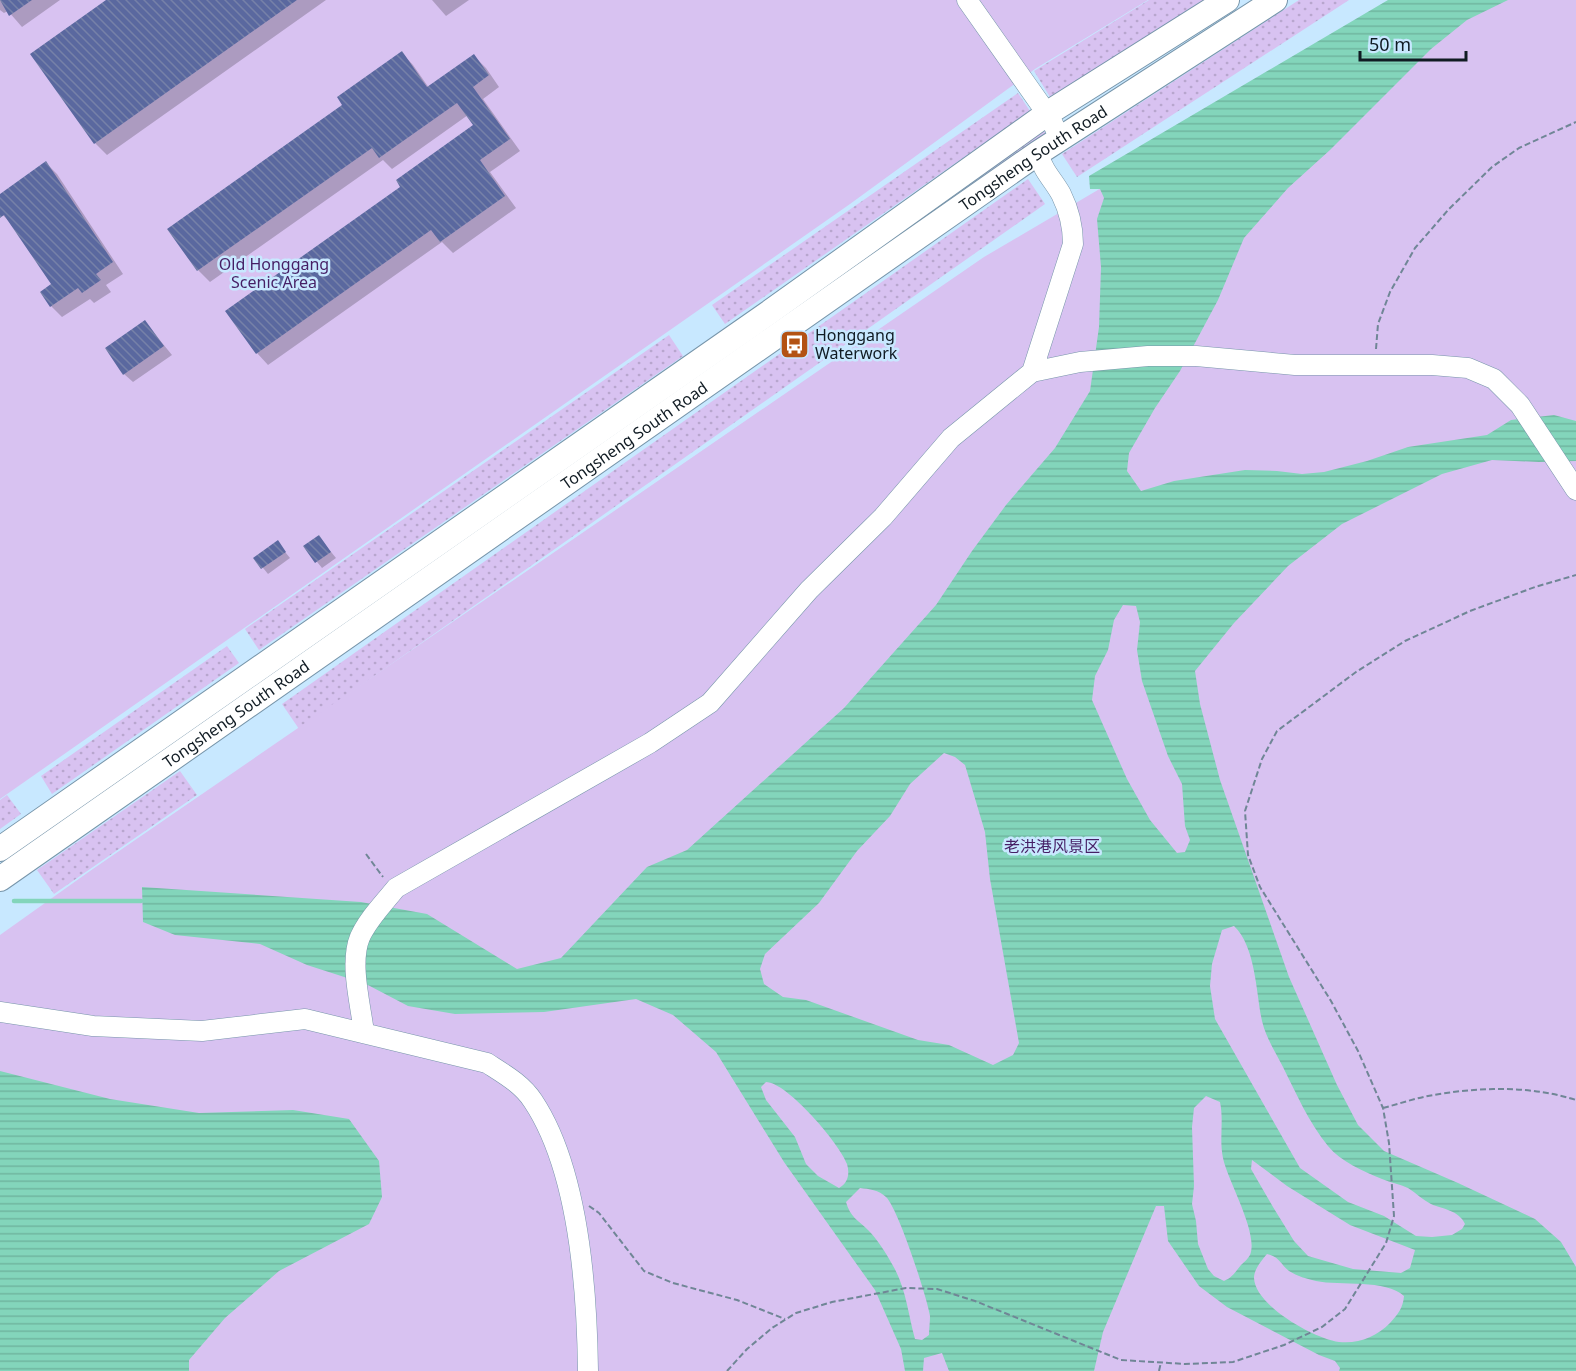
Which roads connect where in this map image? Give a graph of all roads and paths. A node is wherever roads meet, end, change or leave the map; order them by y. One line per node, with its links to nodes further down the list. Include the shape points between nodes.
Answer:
1 (967, 0): 4 (lane)
2 (1227, 0): 4 (main road, Tongsheng South Road)
3 (1275, 0): 6 (main road, Tongsheng South Road)
4 (1048, 113): 6 (lane); 12 (main road, Tongsheng South Road)
5 (1576, 122): 8 (path, via 1519,148 1492,167 1414,248 1378,324)
6 (1059, 139): 7 (main road, Tongsheng South Road)
7 (1038, 153): 9 (lane, via 1073,225 1073,244); 14 (main road, Tongsheng South Road)
8 (1375, 367): 9 (lane, via 1148,356 1080,362); 10 (lane, via 1468,368 1494,379 1520,405)
9 (1032, 372): 15 (lane, via 951,438 883,517 801,598 710,703 650,743)
10 (1576, 490)
11 (1576, 575): 19 (path, via 1470,611 1405,641 1277,731 1262,759 1245,811 1248,855 1260,887 1358,1051)
12 (0, 849)
13 (366, 854): 15 (path)
14 (0, 879)
15 (392, 894): 17 (lane, via 359,938 354,967)
16 (0, 1012): 17 (lane, via 93,1026 202,1031 305,1019)
17 (364, 1034): 20 (lane, via 487,1063 513,1080 532,1099 552,1136)
18 (1576, 1100): 19 (path, via 1513,1089 1484,1090 1427,1096)
19 (1383, 1108): 22 (path, via 1394,1216 1386,1243 1345,1309 1322,1327 1284,1345 1233,1362)
20 (569, 1193): 21 (path, via 599,1213 644,1271); 23 (lane, via 582,1263)
21 (785, 1319): 22 (path, via 809,1308 869,1294 906,1288 938,1290 1120,1360); 24 (path, via 747,1349)
22 (1161, 1362): 25 (path)
23 (588, 1371)
24 (727, 1371)
25 (1159, 1371)

